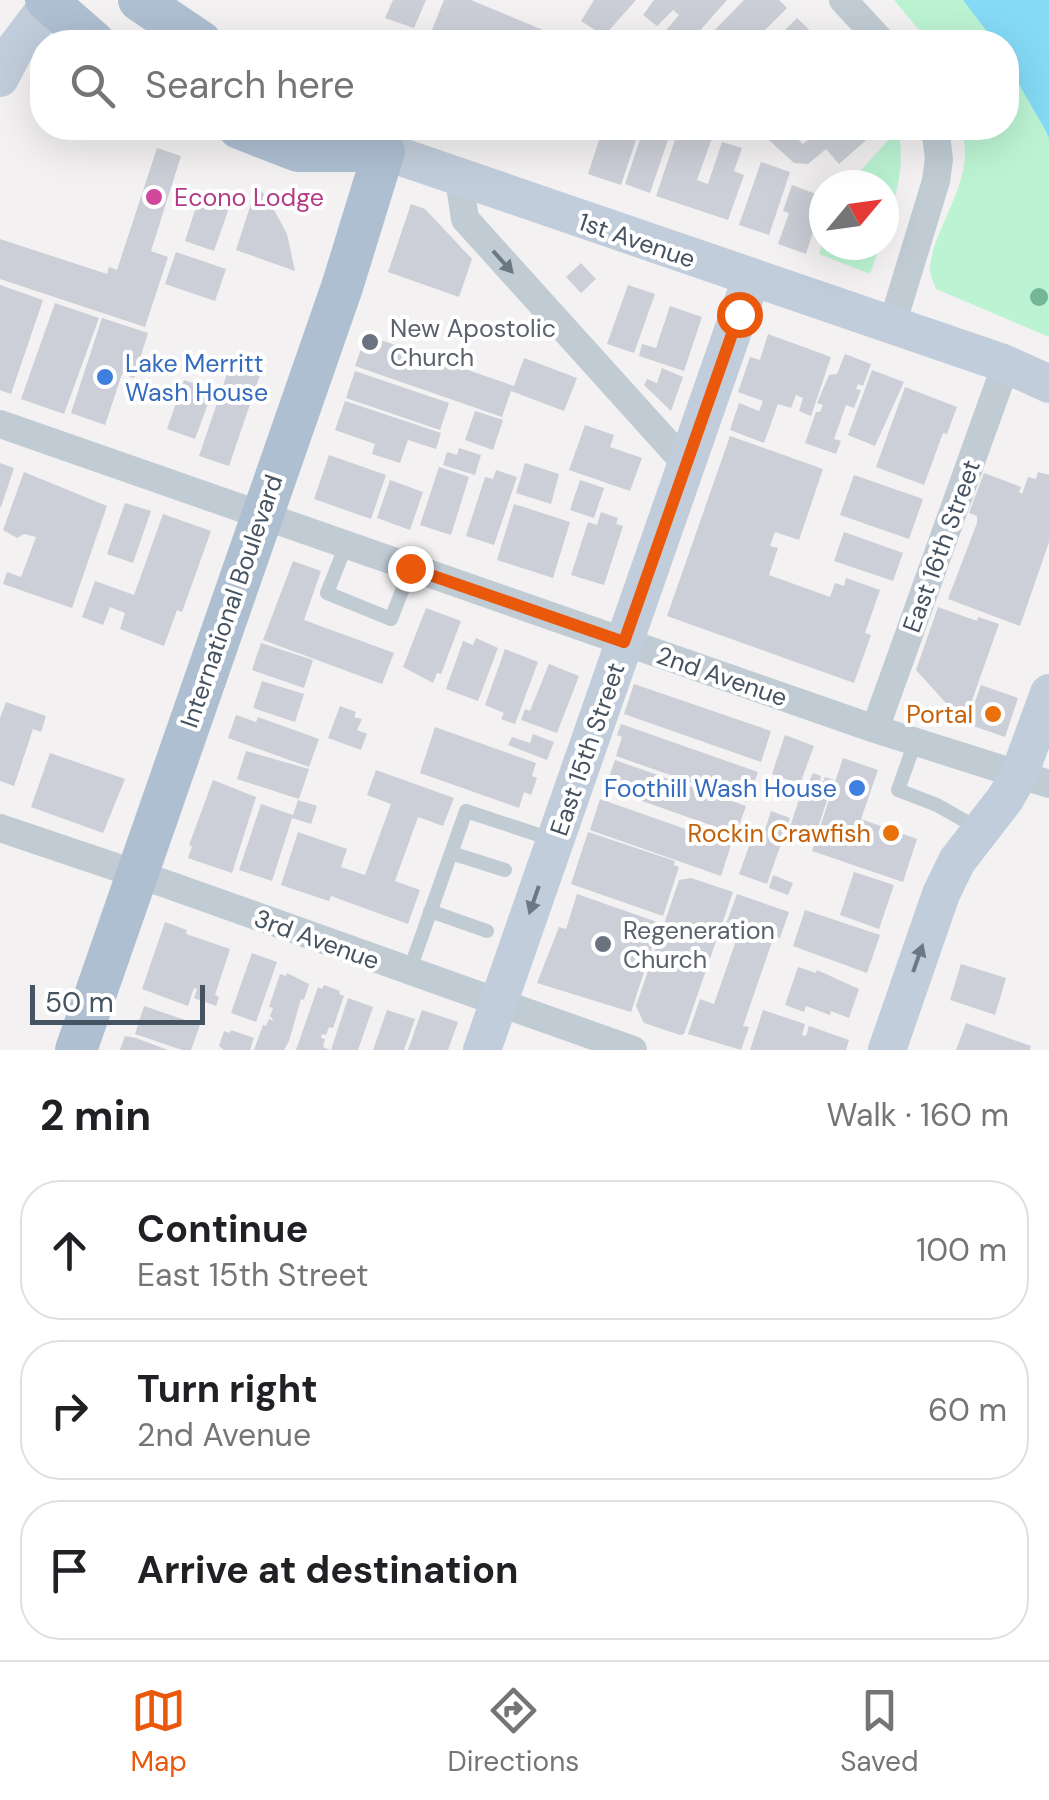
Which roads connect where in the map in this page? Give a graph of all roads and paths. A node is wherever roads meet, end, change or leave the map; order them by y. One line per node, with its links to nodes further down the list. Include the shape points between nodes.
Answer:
1 (139, 0): 5 (main road)
2 (844, 0): 6 (street)
3 (49, 1): 4 (main road); 7 (main road)
4 (81, 30)
5 (183, 30)
6 (871, 30)
7 (0, 78)
8 (268, 140): 9 (main road, 1st Avenue, via 298,152)
9 (362, 140)
10 (367, 140): 20 (main road, International Boulevard, via 342,287)
11 (369, 140): 13 (main road, 1st Avenue)
12 (937, 140): 15 (street, via 936,181)
13 (459, 179): 14 (main road, 1st Avenue); 19 (street, one-way to 19, via 465,218)
14 (751, 279): 15 (main road, 1st Avenue); 19 (main road, East 15th Street)
15 (892, 324): 16 (main road, 1st Avenue)
16 (1003, 363): 17 (main road, 1st Avenue); 25 (street, East 16th Street)
17 (1049, 384)
18 (0, 424): 20 (street, 2nd Avenue)
19 (687, 465): 23 (main road, East 15th Street)
20 (262, 514): 21 (street, 2nd Avenue); 33 (main road, International Boulevard)
21 (346, 545): 22 (street, 2nd Avenue); 22 (lane, via 327,593 391,618)
22 (410, 568): 23 (street, 2nd Avenue)
23 (624, 642): 25 (street, 2nd Avenue); 30 (main road, East 15th Street)
24 (1049, 693): 27 (main road)
25 (876, 729): 26 (street, 2nd Avenue)
26 (916, 742): 27 (street, 2nd Avenue); 29 (lane, via 898,790)
27 (1034, 779): 29 (main road, via 1006,799)
28 (0, 828): 33 (street, 3rd Avenue)
29 (981, 830): 41 (main road, one-way to 29, via 941,894)
30 (555, 840): 31 (lane, via 466,811); 37 (main road, East 15th Street, one-way to 37)
31 (451, 853): 32 (lane); 34 (lane)
32 (504, 870)
33 (135, 874): 36 (street, 3rd Avenue); 38 (main road, International Boulevard)
34 (430, 911): 35 (lane); 36 (lane)
35 (487, 931)
36 (408, 972): 37 (street, 3rd Avenue)
37 (498, 1004): 39 (main road, East 15th Street); 40 (street, 3rd Avenue)
38 (76, 1050)
39 (482, 1050)
40 (633, 1050)
41 (887, 1050)

